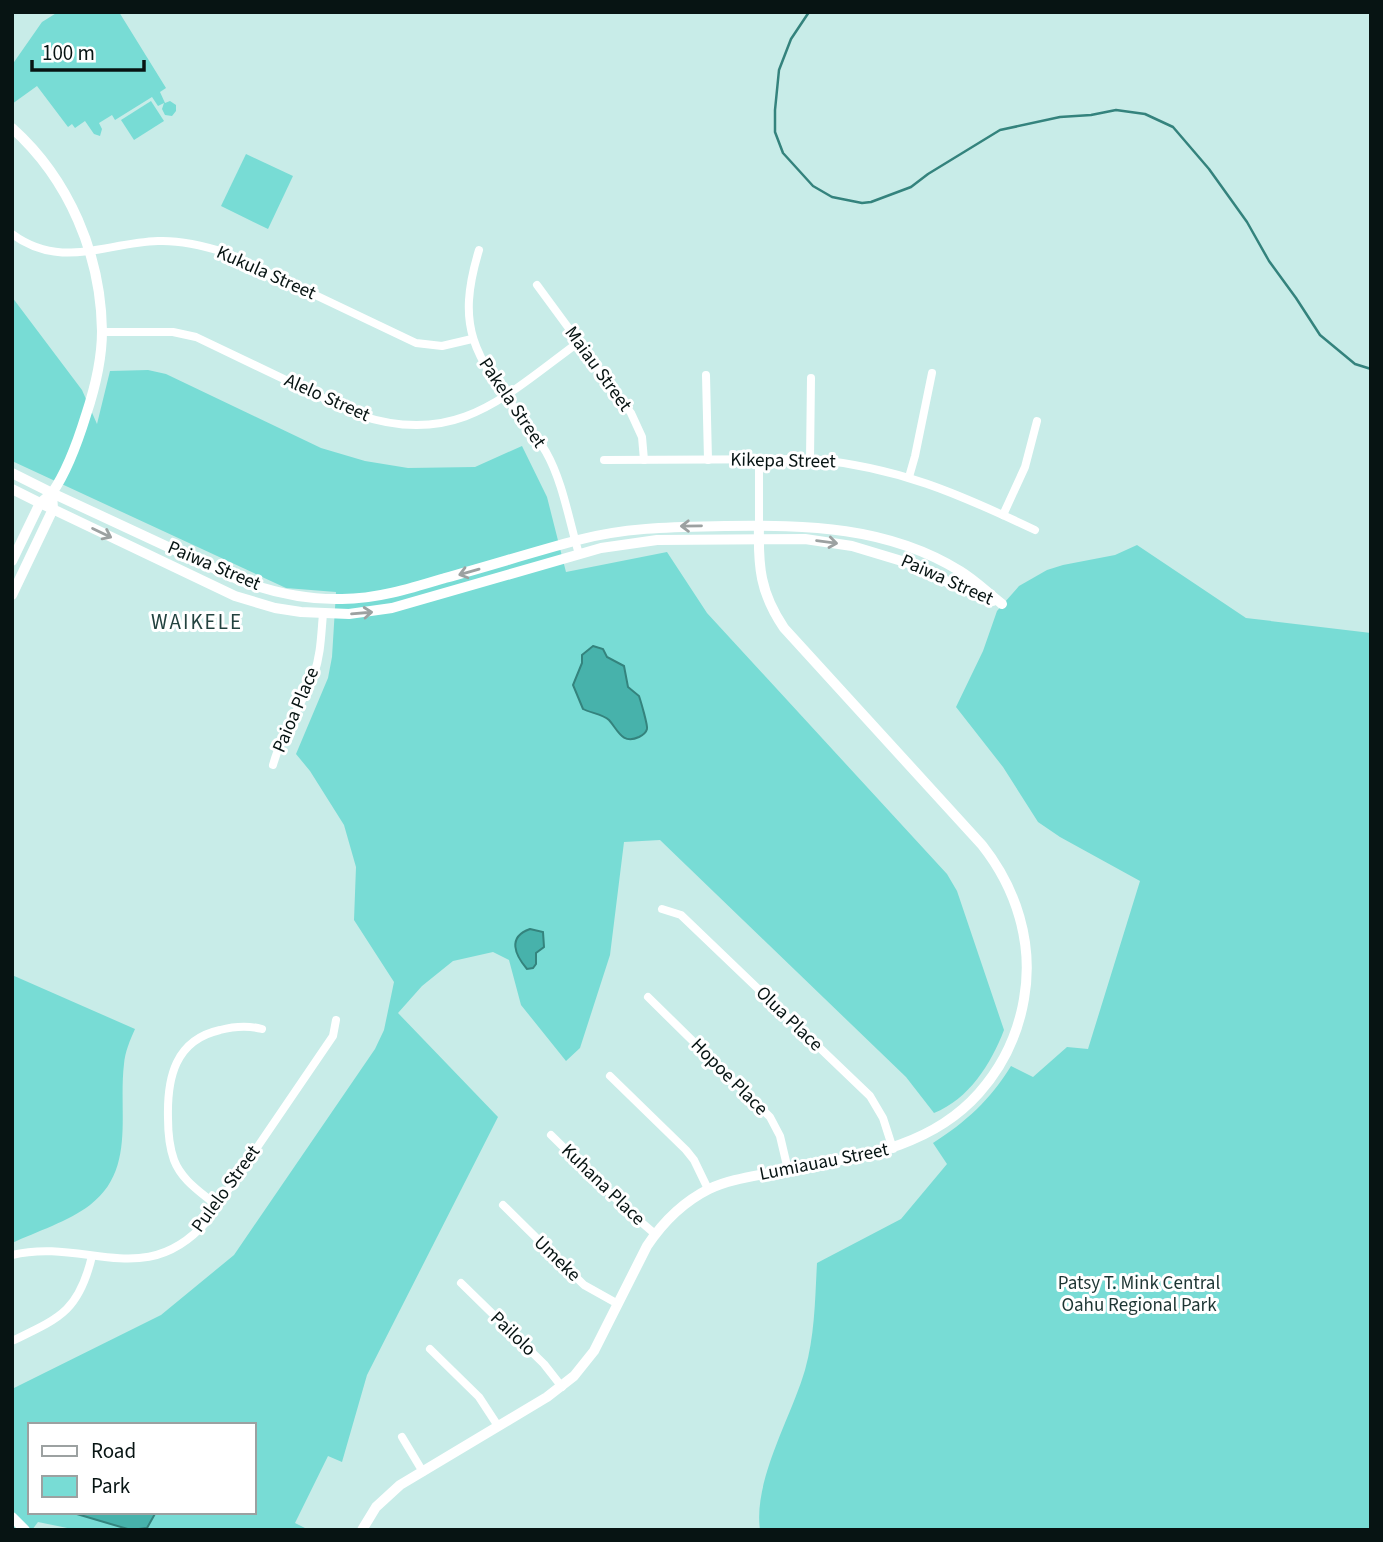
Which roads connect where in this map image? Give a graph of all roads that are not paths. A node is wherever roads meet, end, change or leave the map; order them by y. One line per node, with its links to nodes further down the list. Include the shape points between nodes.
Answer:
1 (12, 128): 4 (street, via 44,162 62,190)
2 (12, 234): 4 (street, Kukula Street, via 46,252)
3 (479, 250): 7 (street, Pakela Street, via 469,290)
4 (90, 251): 6 (street); 7 (street, Kukula Street, via 161,241 202,246 227,253 416,343 442,346)
5 (537, 285): 8 (street, Maiau Street)
6 (102, 332): 12 (street, Alelo Street, via 173,331 196,337 359,415 396,425 429,426 458,420); 22 (street, via 89,407)
7 (472, 339): 12 (street, Pakela Street, via 482,363)
8 (579, 342): 12 (street, Alelo Street); 17 (street, Maiau Street, via 635,420)
9 (932, 373): 20 (street)
10 (706, 375): 18 (street)
11 (811, 378): 15 (street)
12 (505, 395): 29 (street, Pakela Street, via 545,450)
13 (1037, 421): 25 (street, via 1026,467)
14 (759, 459): 15 (street, Kikepa Street); 18 (street, Kikepa Street); 26 (street, Lumiauau Street)
15 (810, 459): 20 (street, Kikepa Street)
16 (604, 460): 17 (street, Kikepa Street)
17 (644, 460): 18 (street, Kikepa Street)
18 (708, 460)
19 (12, 473): 22 (main road, Paiwa Street)
20 (909, 477): 25 (street, Kikepa Street)
21 (12, 489): 23 (main road, Paiwa Street)
22 (52, 493): 23 (main road); 24 (main road); 33 (street, Paiwa Street, via 239,580)
23 (40, 503): 24 (street, Paiwa Street); 31 (main road)
24 (53, 509): 32 (main road); 35 (street, Paiwa Street, one-way to 35, via 235,596 275,608)
25 (1003, 515): 27 (street, Kikepa Street)
26 (759, 526): 28 (street, Lumiauau Street); 28 (street, Paiwa Street, one-way to 26, via 805,539 870,550 1002,604 961,572 891,541 820,527); 29 (street, Paiwa Street, one-way to 29, via 645,528)
27 (1035, 530)
28 (759, 539): 30 (street, Paiwa Street, via 633,542); 43 (street, Lumiauau Street, via 763,585 784,628 988,853 1010,889 1022,926 1026,992 1017,1028 1000,1065 958,1114)
29 (575, 541): 30 (street, Pakela Street); 34 (street, Paiwa Street, one-way to 34, via 400,591)
30 (579, 554): 35 (street, Paiwa Street, one-way to 30, via 367,613 417,603)
31 (12, 561)
32 (12, 594)
33 (310, 597): 34 (street, Paiwa Street); 35 (street)
34 (341, 600): 35 (street)
35 (323, 614): 36 (street, Paioa Place, via 315,670)
36 (273, 765)
37 (662, 909): 43 (street, Olua Place, via 681,915 870,1096)
38 (648, 997): 44 (street, Hopoe Place, via 770,1117)
39 (336, 1020): 47 (street, Pulelo Street, via 333,1036)
40 (261, 1029): 47 (street, via 238,1026 203,1036 186,1050 170,1076 167,1098 174,1160 186,1180)
41 (610, 1076): 45 (street, via 694,1160)
42 (551, 1135): 48 (street, Kuhana Place)
43 (893, 1149): 44 (street, Lumiauau Street)
44 (788, 1170): 45 (street, Lumiauau Street)
45 (708, 1189): 48 (street, Lumiauau Street, via 682,1206)
46 (503, 1205): 52 (street, Umeke, via 584,1285)
47 (218, 1206): 50 (street, Pulelo Street, via 196,1234 173,1249 142,1259)
48 (655, 1234): 52 (street, Lumiauau Street)
49 (12, 1255): 50 (street, Pulelo Street, via 56,1250)
50 (92, 1256): 53 (street, via 80,1293 64,1314)
51 (461, 1283): 55 (street, Pailolo)
52 (618, 1304): 55 (street, Lumiauau Street, via 587,1362)
53 (12, 1341)
54 (430, 1349): 56 (street, via 478,1397)
55 (562, 1387): 56 (street, Lumiauau Street)
56 (498, 1426): 58 (street, Lumiauau Street)
57 (402, 1437): 58 (street)
58 (423, 1472): 61 (street, Lumiauau Street, via 387,1496)
59 (12, 1517): 60 (main road)
60 (25, 1530)
61 (362, 1530)

